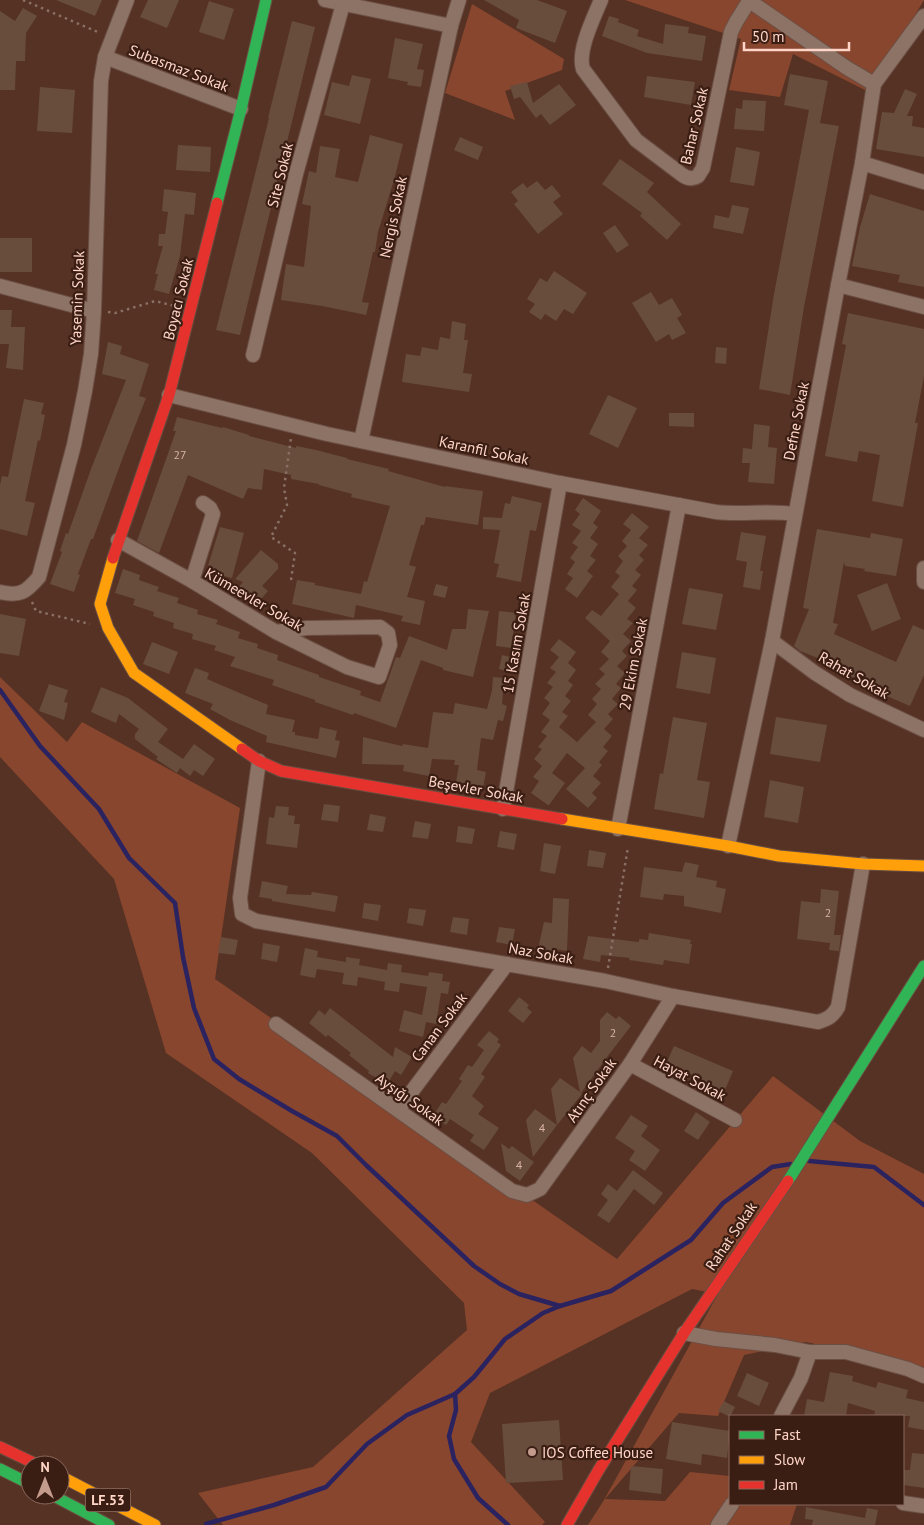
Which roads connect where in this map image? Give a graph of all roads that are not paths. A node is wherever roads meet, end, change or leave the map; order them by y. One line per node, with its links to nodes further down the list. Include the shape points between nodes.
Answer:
1 (127, 0): 10 (street, Yasemin Sokak)
2 (266, 0): 12 (main road, Boyacı Sokak)
3 (324, 0): 7 (street)
4 (459, 0): 9 (street, Nergis Sokak)
5 (601, 0): 6 (street, Bahar Sokak, via 581,56 582,69 640,144 681,174 692,178 698,176 703,168 731,32)
6 (748, 1): 11 (street)
7 (343, 4): 9 (street); 19 (street, Site Sokak, via 296,174)
8 (924, 16): 11 (street, Defne Sokak)
9 (451, 26): 21 (street, Nergis Sokak)
10 (106, 57): 12 (street, Subasmaz Sokak); 18 (street, Yasemin Sokak, via 100,94)
11 (874, 84): 13 (street, Defne Sokak)
12 (241, 109): 20 (main road, Boyacı Sokak)
13 (862, 163): 14 (street); 15 (street, Defne Sokak)
14 (924, 182)
15 (838, 285): 17 (street); 25 (street, Defne Sokak)
16 (0, 286): 18 (street)
17 (924, 307)
18 (94, 311): 30 (street, Yasemin Sokak, via 90,363 74,445 39,577 26,591)
19 (253, 355)
20 (170, 395): 21 (street, Karanfil Sokak); 26 (main road, Boyacı Sokak)
21 (361, 441): 22 (street, Karanfil Sokak)
22 (560, 483): 24 (street, Karanfil Sokak); 36 (street, 15 Kasım Sokak)
23 (204, 503): 28 (street, via 213,514)
24 (679, 505): 25 (street, Karanfil Sokak, via 734,514 775,511); 37 (street, 29 Ekim Sokak)
25 (795, 514): 33 (street, Defne Sokak)
26 (118, 540): 28 (street, Kümeevler Sokak); 31 (main road, Boyacı Sokak)
27 (924, 568): 29 (street)
28 (192, 581): 32 (street, Kümeevler Sokak)
29 (924, 582)
30 (0, 592)
31 (100, 599): 35 (main road, Beşevler Sokak, via 108,628 138,677)
32 (276, 632): 32 (street, Kümeevler Sokak, via 306,628 380,627 388,633 390,645 379,677 347,667)
33 (772, 641): 34 (street, Rahat Sokak, via 839,688 871,706); 38 (street, Defne Sokak)
34 (922, 726)
35 (259, 762): 36 (main road, Beşevler Sokak, via 281,771); 41 (street, Naz Sokak, via 240,898 242,914 256,921)
36 (503, 809): 37 (main road, Beşevler Sokak)
37 (625, 830): 38 (main road, Beşevler Sokak)
38 (728, 846): 39 (main road, Beşevler Sokak, via 779,856)
39 (863, 864): 40 (main road, Beşevler Sokak); 43 (street, Naz Sokak, via 840,1000 834,1014 827,1020 818,1022)
40 (924, 866)
41 (507, 964): 43 (street, Naz Sokak); 46 (street, Canan Sokak)
42 (924, 966): 49 (main road, Rahat Sokak, via 788,1181)
43 (673, 996): 45 (street, Atınç Sokak)
44 (276, 1024): 46 (street, Ayşığı Sokak)
45 (630, 1064): 47 (street, Hayat Sokak); 48 (street, Atınç Sokak, via 540,1189)
46 (398, 1110): 48 (street, Ayşığı Sokak, via 512,1191)
47 (734, 1120)
48 (527, 1195)
49 (684, 1333): 50 (street); 64 (main road, Rahat Sokak)
50 (810, 1352): 51 (street, via 846,1352); 52 (street)
51 (924, 1376)
52 (782, 1415)
53 (0, 1447): 54 (main road)
54 (20, 1456)
55 (0, 1469): 56 (main road)
56 (20, 1479)
57 (70, 1481): 63 (main road, LF.53)
58 (904, 1503): 61 (street)
59 (70, 1504): 62 (main road, LF.53)
60 (731, 1505): 65 (street)
61 (924, 1506)
62 (109, 1525)
63 (155, 1525)
64 (567, 1525)
65 (718, 1525)

